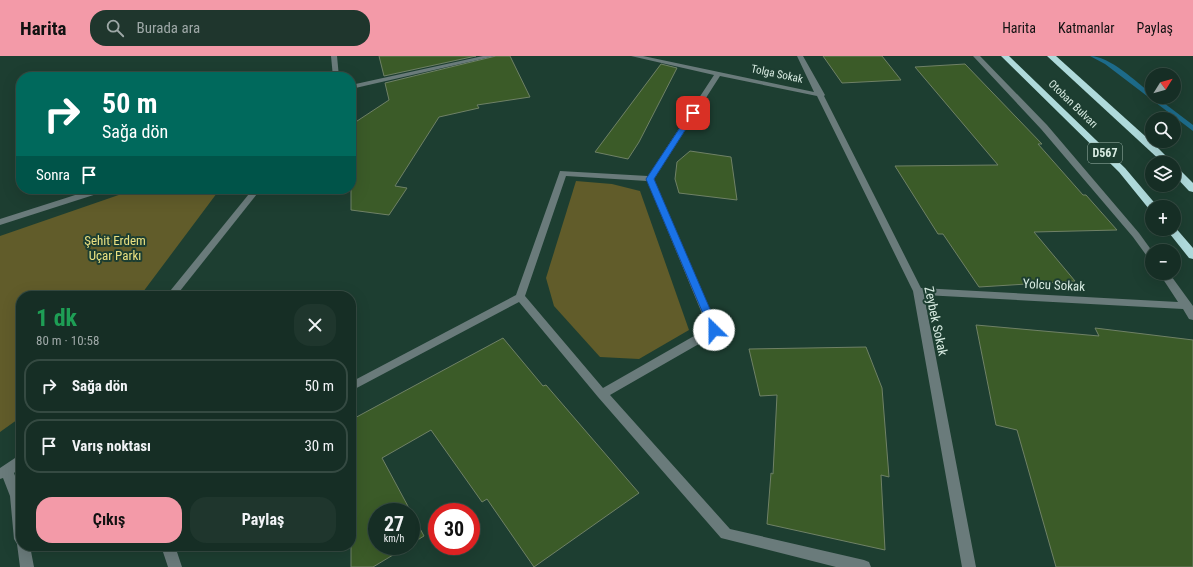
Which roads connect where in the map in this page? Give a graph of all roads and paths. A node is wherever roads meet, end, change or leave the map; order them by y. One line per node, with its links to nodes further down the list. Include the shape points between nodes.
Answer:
1 (334, 56): 8 (street)
2 (492, 56): 10 (street)
3 (634, 56): 9 (street, Tolga Sokak)
4 (800, 56): 11 (street, Zeybek Sokak)
5 (976, 56): 21 (street, via 1044,127)
6 (1006, 56): 18 (highway, Otoban Bulvarı / D567, via 1122,170)
7 (1051, 56): 12 (highway, Otoban Bulvarı / D567)
8 (336, 72)
9 (718, 73): 11 (street, Tolga Sokak); 14 (street)
10 (356, 86)
11 (821, 95): 25 (street, Zeybek Sokak)
12 (1161, 156)
13 (1181, 176): 15 (highway)
14 (650, 179): 26 (street, via 563,173); 30 (street, via 714,330)
15 (1193, 189)
16 (87, 194): 19 (street)
17 (253, 194): 24 (street)
18 (1147, 200)
19 (0, 222)
20 (1177, 236): 22 (highway)
21 (1145, 247)
22 (1193, 255)
23 (1169, 280): 27 (street)
24 (175, 291)
25 (918, 291): 27 (street, Yolcu Sokak); 39 (street, Zeybek Sokak)
26 (520, 297): 29 (street); 30 (street)
27 (1188, 306): 28 (street)
28 (1193, 316)
29 (356, 384)
30 (602, 394): 38 (street, via 726,534)
31 (16, 463): 32 (street)
32 (4, 473): 33 (street)
33 (16, 493)
34 (23, 551): 36 (street)
35 (170, 551): 37 (street)
36 (27, 567)
37 (175, 567)
38 (864, 567)
39 (969, 567)

